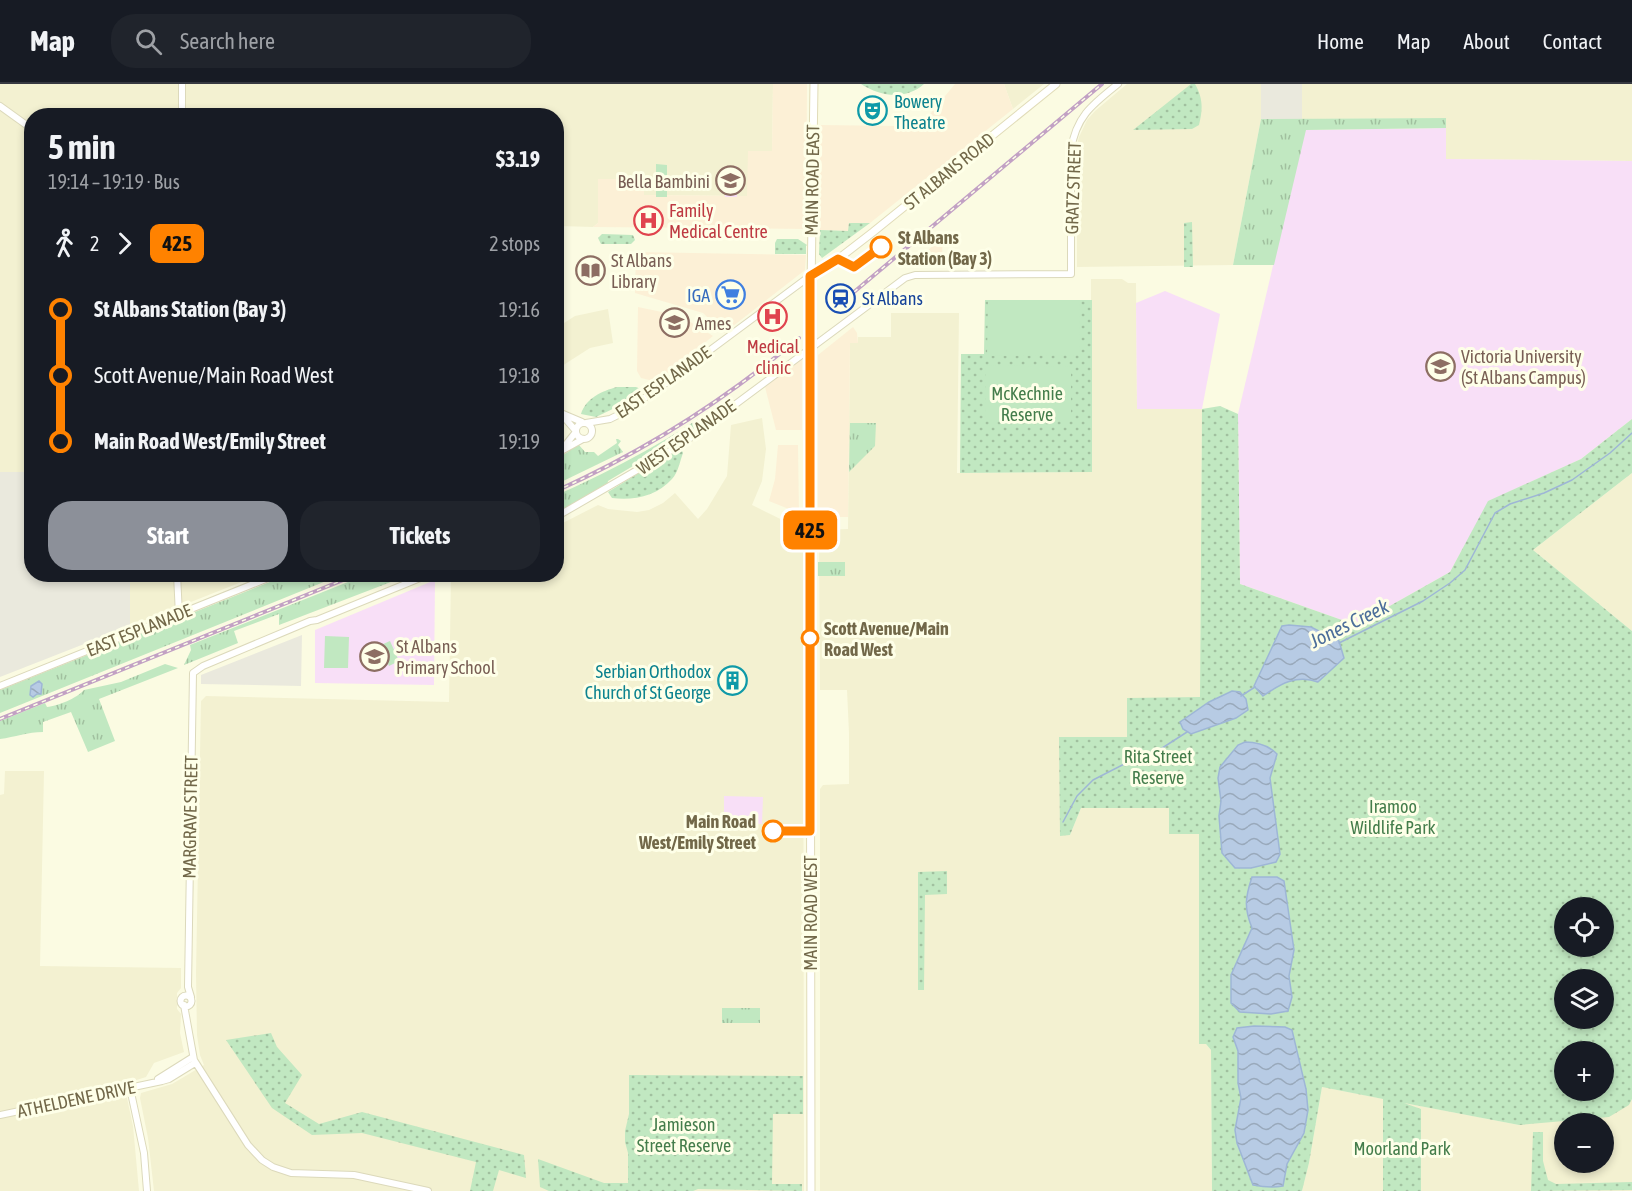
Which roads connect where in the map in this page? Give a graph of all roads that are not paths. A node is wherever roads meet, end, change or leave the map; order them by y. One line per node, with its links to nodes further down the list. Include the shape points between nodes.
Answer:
1 (182, 84): 6 (street)
2 (814, 84): 9 (main road, MAIN ROAD EAST)
3 (1056, 84): 9 (main road, ST ALBANS ROAD, via 873,232)
4 (1118, 84): 8 (street, GRATZ STREET, via 1089,108 1074,137)
5 (0, 106): 7 (street)
6 (182, 108)
7 (24, 123)
8 (1071, 274): 10 (street, WEST ESPLANADE, via 905,278)
9 (810, 276): 10 (main road, MAIN ROAD EAST); 13 (street, EAST ESPLANADE, via 655,391 620,414)
10 (810, 348): 20 (street, WEST ESPLANADE, via 682,444); 31 (main road, MAIN ROAD WEST)
11 (564, 414): 14 (street)
12 (564, 419): 15 (street)
13 (601, 421): 14 (street, EAST ESPLANADE); 16 (street, EAST ESPLANADE)
14 (584, 423): 15 (street); 16 (street, via 590,425)
15 (575, 431): 17 (street); 18 (street)
16 (592, 433): 17 (street)
17 (583, 439): 19 (street)
18 (564, 445)
19 (564, 451)
20 (564, 511)
21 (177, 582): 24 (street)
22 (259, 582): 24 (street, EAST ESPLANADE)
23 (412, 582): 26 (street, MARGRAVE STREET, via 312,620 194,673 187,1001)
24 (179, 615): 25 (street, EAST ESPLANADE)
25 (0, 686)
26 (194, 1060): 27 (street, ATHELDENE DRIVE, via 169,1079); 30 (street, via 252,1150 273,1167 298,1174 363,1176)
27 (130, 1088): 28 (street, ATHELDENE DRIVE); 29 (street, via 144,1153)
28 (0, 1115)
29 (147, 1191)
30 (428, 1191)
31 (811, 1191)

